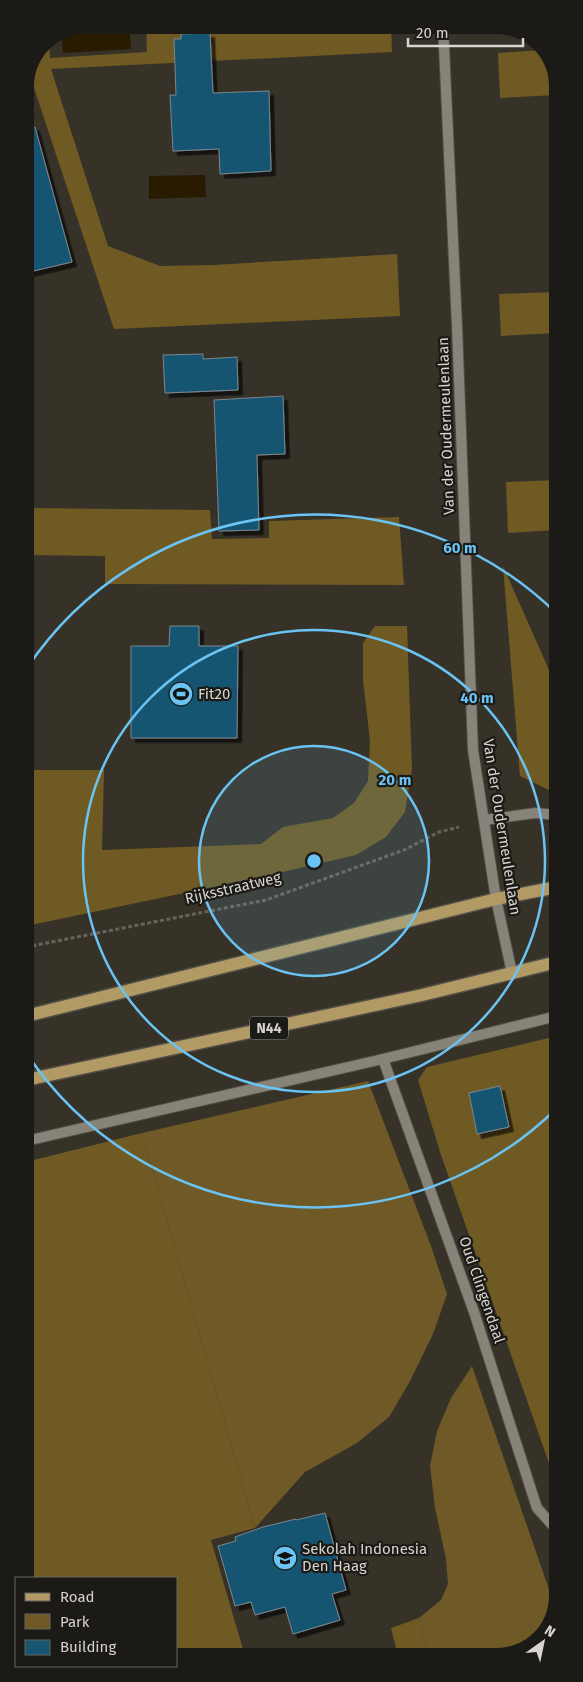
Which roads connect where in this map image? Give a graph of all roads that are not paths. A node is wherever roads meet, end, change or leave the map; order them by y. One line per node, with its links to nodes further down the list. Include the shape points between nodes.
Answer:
1 (443, 34): 3 (street, Van der Oudermeulenlaan, via 473,750)
2 (549, 814): 3 (street)
3 (484, 820): 5 (street, Van der Oudermeulenlaan)
4 (549, 889): 5 (main road)
5 (496, 899): 7 (street, Van der Oudermeulenlaan); 8 (main road)
6 (549, 964): 7 (main road, N44)
7 (512, 973): 11 (main road, N44)
8 (34, 1014)
9 (549, 1018): 10 (street)
10 (383, 1059): 12 (street); 13 (street, Oud Clingendaal, via 474,1312 537,1508)
11 (34, 1078)
12 (34, 1139)
13 (549, 1521)

